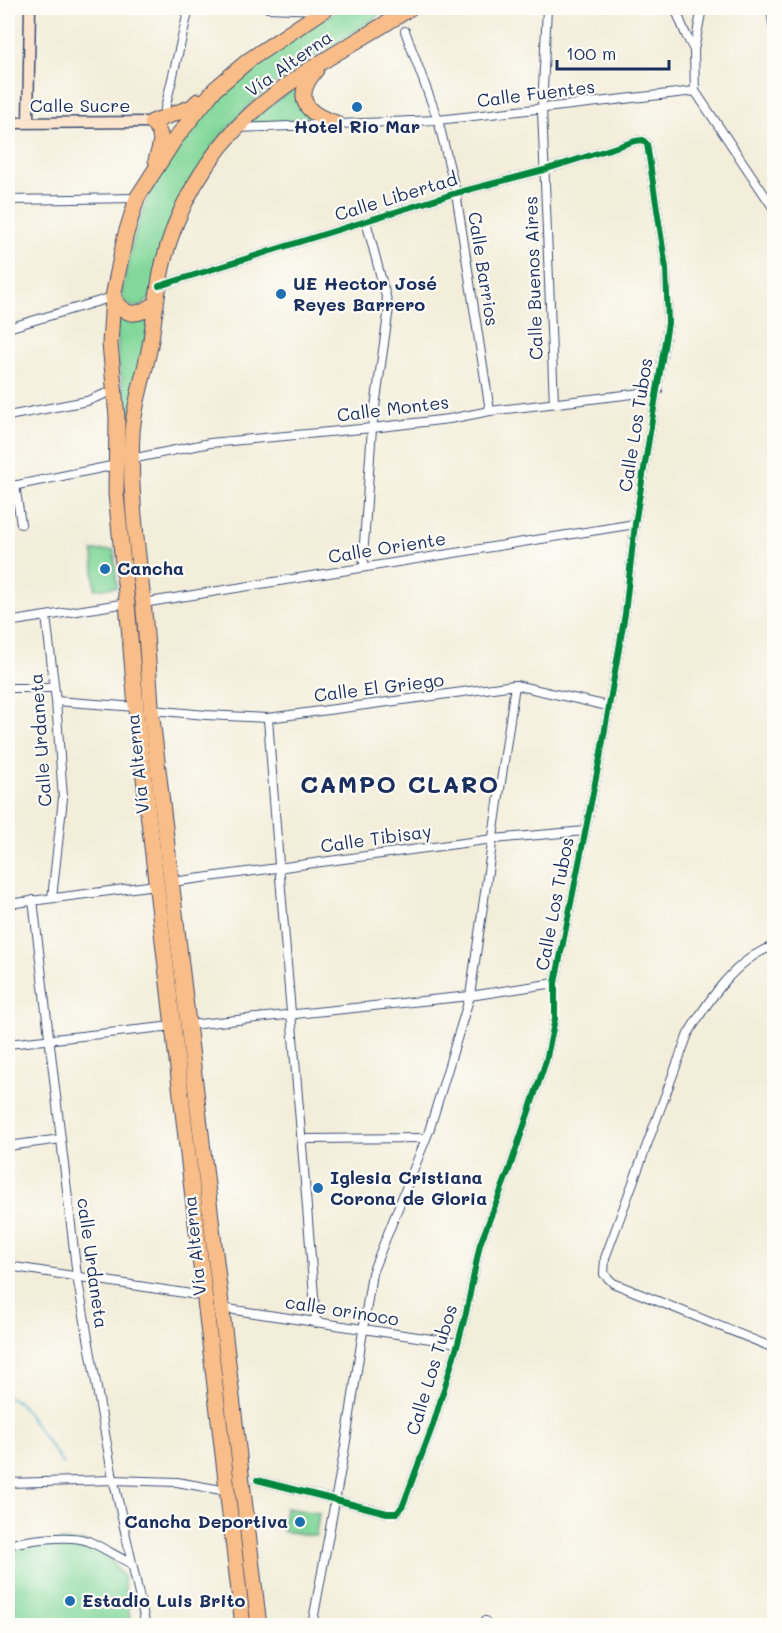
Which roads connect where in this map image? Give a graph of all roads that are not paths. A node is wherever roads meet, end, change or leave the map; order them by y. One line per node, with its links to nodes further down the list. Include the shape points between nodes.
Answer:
1 (30, 8): 21 (street)
2 (189, 8): 20 (street)
3 (268, 8): 10 (street)
4 (387, 8): 13 (highway, via 384,18)
5 (410, 8): 13 (highway, Vía Alterna)
6 (547, 8): 18 (street, Calle Buenos Aires)
7 (675, 8): 14 (street)
8 (702, 8): 14 (street)
9 (771, 8): 11 (street)
10 (325, 9): 16 (highway, Vía Alterna)
11 (774, 30)
12 (405, 31): 19 (street, Calle Barrios)
13 (371, 32): 15 (highway, Vía Alterna)
14 (694, 50): 17 (street)
15 (322, 62): 23 (highway, via 309,79 305,102 319,118); 24 (highway, Vía Alterna, via 271,97)
16 (215, 88): 20 (highway, via 192,107); 27 (highway, Vía Alterna, via 175,139)
17 (695, 91): 18 (street, Calle Fuentes); 31 (street)
18 (542, 109): 19 (street, Calle Fuentes); 26 (street, Calle Buenos Aires)
19 (438, 120): 23 (street, Calle Fuentes); 28 (street, Calle Barrios)
20 (157, 121): 21 (street, Calle Sucre); 27 (highway, via 161,143)
21 (28, 122): 22 (street, Calle Sucre)
22 (8, 123)
23 (336, 123): 24 (street, Calle Fuentes)
24 (238, 128): 33 (highway, Vía Alterna, via 206,167 184,204)
25 (643, 140): 26 (street, Calle Libertad); 38 (street, Calle Los Tubos, via 647,144 666,268 668,323)
26 (544, 170): 28 (street, Calle Libertad); 39 (street, Calle Buenos Aires)
27 (151, 178): 29 (highway, Vía Alterna)
28 (456, 193): 32 (street, Calle Libertad); 40 (street, Calle Barrios)
29 (137, 198): 30 (street); 34 (highway, Vía Alterna)
30 (8, 200)
31 (774, 209)
32 (366, 221): 33 (street, Calle Libertad); 42 (street, via 389,308)
33 (159, 286): 35 (highway, Vía Alterna)
34 (113, 297): 35 (highway, via 122,309 133,314); 36 (street); 37 (highway, Vía Alterna, via 110,344)
35 (156, 304): 43 (highway, Vía Alterna, via 132,430)
36 (8, 328)
37 (115, 390): 41 (street, via 87,400); 44 (highway, Vía Alterna)
38 (658, 390): 39 (street, Calle Montes); 47 (street, Calle Los Tubos)
39 (554, 403): 40 (street, Calle Montes)
40 (490, 411): 42 (street, Calle Montes)
41 (8, 416)
42 (372, 428): 43 (street, Calle Montes, via 210,443); 48 (street)
43 (131, 459): 50 (highway, Vía Alterna)
44 (116, 465): 45 (street); 49 (highway, Vía Alterna)
45 (11, 486): 46 (street)
46 (21, 524)
47 (635, 524): 48 (street, Calle Oriente); 57 (street, Calle Los Tubos, via 625,614)
48 (365, 567): 50 (street, Calle Oriente)
49 (128, 603): 51 (street); 58 (highway, Vía Alterna)
50 (143, 603): 59 (highway, Vía Alterna)
51 (46, 616): 52 (street); 55 (street, Calle Urdaneta)
52 (8, 622)
53 (515, 685): 57 (street, Calle El Griego); 60 (street, Calle El Griego); 62 (street)
54 (8, 688): 55 (street)
55 (54, 688): 56 (street, Calle Urdaneta)
56 (56, 701): 58 (street); 65 (street, Calle Urdaneta, via 63,798)
57 (608, 706): 61 (street, Calle Los Tubos)
58 (136, 707): 64 (highway, Vía Alterna)
59 (152, 710): 60 (street, Calle El Griego); 64 (highway, Vía Alterna)
60 (268, 718): 63 (street)
61 (585, 831): 62 (street, Calle Tibisay); 69 (street, Calle Los Tubos)
62 (493, 839): 63 (street, Calle Tibisay); 70 (street)
63 (278, 867): 64 (street, Calle Tibisay); 71 (street)
64 (164, 884): 65 (street, Calle Tibisay); 72 (highway, Vía Alterna)
65 (52, 898): 66 (street, Calle Tibisay)
66 (33, 900): 67 (street, Calle Tibisay); 73 (street, calle Urdaneta)
67 (8, 904)
68 (774, 946): 86 (street, via 741,965 688,1034 605,1258 604,1274 613,1283)
69 (555, 983): 70 (street); 85 (street, Calle Los Tubos, via 555,1019 546,1061 480,1244)
70 (470, 996): 71 (street); 75 (street)
71 (291, 1015): 72 (street); 77 (street)
72 (181, 1025): 73 (street); 81 (highway, Vía Alterna); 82 (highway, Vía Alterna)
73 (49, 1040): 74 (street); 76 (street, calle Urdaneta)
74 (8, 1044)
75 (426, 1138): 77 (street); 84 (street, via 372,1273)
76 (61, 1139): 78 (street); 80 (street, calle Urdaneta)
77 (303, 1139): 83 (street)
78 (8, 1146)
79 (8, 1266): 80 (street)
80 (77, 1276): 81 (street); 87 (street, calle Urdaneta)
81 (204, 1296): 90 (highway, Vía Alterna)
82 (221, 1308): 83 (street, calle orinoco); 96 (highway, Vía Alterna)
83 (316, 1323): 84 (street, calle orinoco)
84 (362, 1330): 85 (street, calle orinoco); 91 (street)
85 (458, 1343): 91 (street, Calle Los Tubos, via 433,1425 397,1513)
86 (774, 1348)
87 (113, 1480): 89 (street); 90 (street, via 177,1482); 93 (street, calle Urdaneta)
88 (257, 1480): 91 (street, Calle Los Tubos)
89 (8, 1483)
90 (227, 1491): 95 (highway, Vía Alterna)
91 (334, 1501): 97 (street)
92 (8, 1545): 93 (street, via 78,1539)
93 (130, 1563): 94 (street, calle Urdaneta)
94 (146, 1626)
95 (243, 1626)
96 (259, 1626)
97 (310, 1626)

